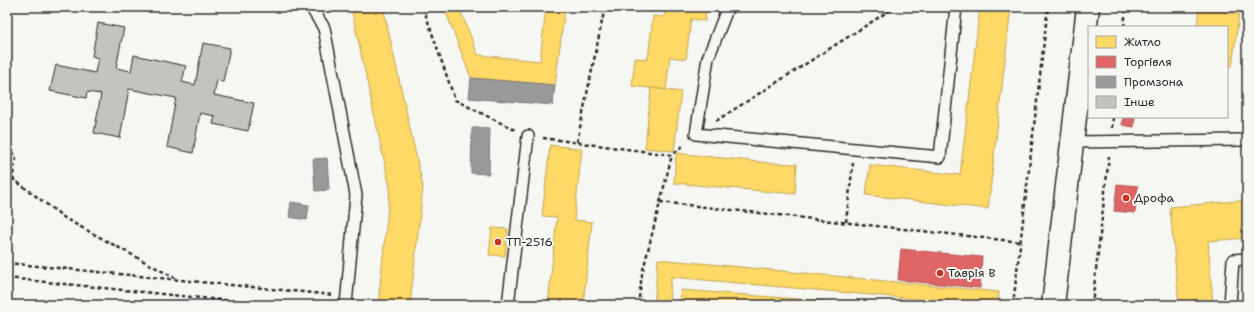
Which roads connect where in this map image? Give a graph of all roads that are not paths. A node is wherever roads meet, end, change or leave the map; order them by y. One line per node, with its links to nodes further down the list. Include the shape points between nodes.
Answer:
1 (311, 7): 9 (lane, via 324,28 356,195)
2 (728, 7): 3 (lane, via 708,58 696,134 940,157)
3 (956, 7)
4 (1088, 7): 7 (highway)
5 (528, 136): 10 (lane)
6 (1247, 140): 7 (lane)
7 (1072, 142): 11 (highway)
8 (1247, 259): 12 (lane, via 1233,260)
9 (347, 301)
10 (508, 305)
11 (1053, 305)
12 (1230, 305)

